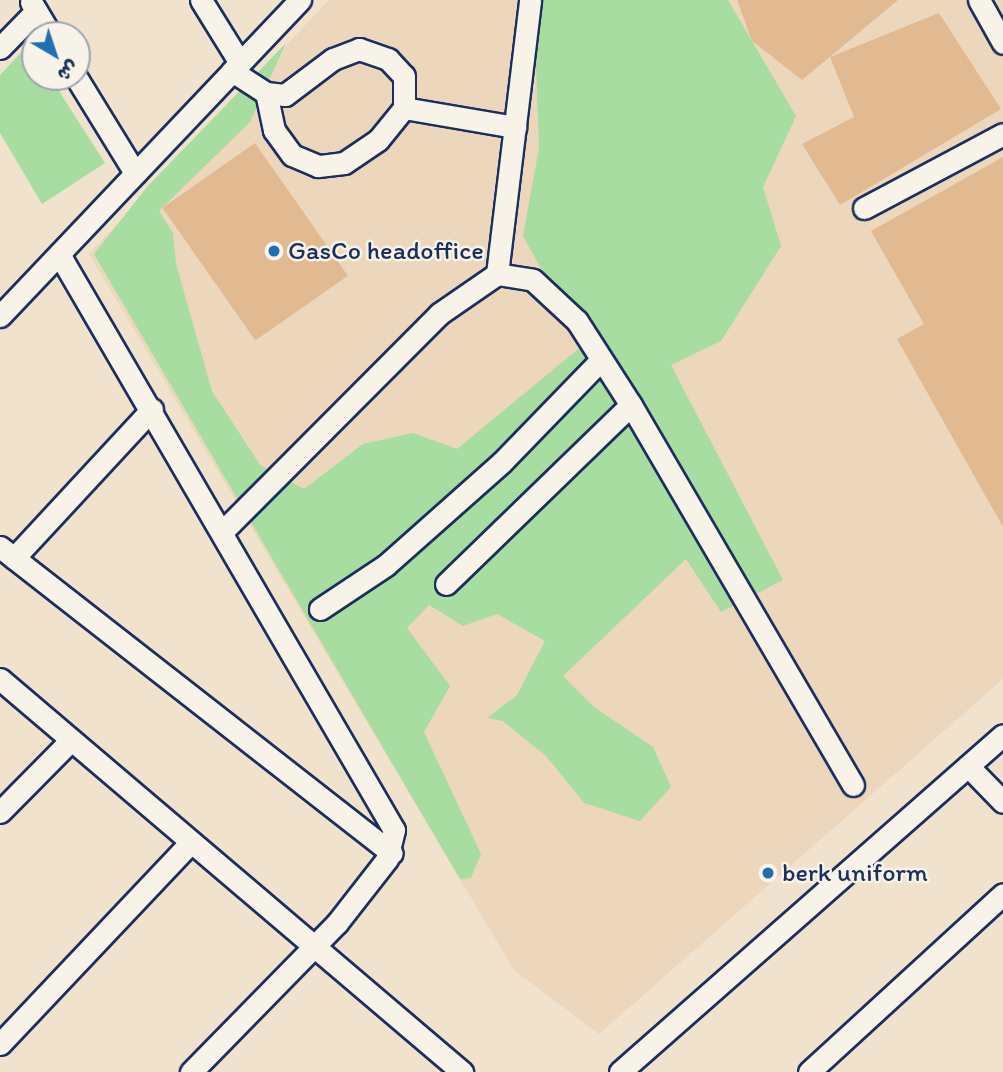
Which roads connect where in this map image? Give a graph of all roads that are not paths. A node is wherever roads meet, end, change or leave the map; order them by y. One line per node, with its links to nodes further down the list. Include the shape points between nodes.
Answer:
1 (201, 0): 9 (street)
2 (300, 0): 9 (street)
3 (530, 0): 13 (street)
4 (979, 0): 7 (street)
5 (33, 6): 6 (street); 8 (street)
6 (42, 21)
7 (1003, 43)
8 (0, 48)
9 (236, 67): 11 (street); 15 (street)
10 (85, 91): 15 (street)
11 (266, 93): 12 (street, via 285,95 333,60 359,48 388,59 404,76); 12 (street, via 274,130 292,155 318,166 344,163 355,156 378,140)
12 (404, 108): 13 (street)
13 (515, 127): 18 (street)
14 (1003, 134): 16 (street)
15 (135, 173): 17 (street)
16 (864, 208)
17 (59, 254): 19 (street); 22 (street)
18 (497, 274): 20 (street, via 533,280 577,321); 23 (street, via 439,314)
19 (0, 316)
20 (601, 360): 21 (street); 26 (street, via 502,462 386,565)
21 (631, 405): 25 (street); 31 (street)
22 (152, 410): 23 (street); 24 (street)
23 (223, 530): 35 (street, via 390,818 395,839)
24 (7, 552): 35 (street)
25 (446, 584)
26 (320, 609)
27 (0, 680): 29 (street)
28 (1003, 735): 30 (street)
29 (71, 740): 33 (street); 34 (street)
30 (968, 766): 32 (street); 41 (street)
31 (853, 785)
32 (1003, 802)
33 (0, 812)
34 (191, 842): 37 (street); 38 (street)
35 (391, 853): 37 (street)
36 (1003, 894): 42 (street)
37 (314, 947): 39 (street); 40 (street)
38 (0, 1044)
39 (191, 1072)
40 (462, 1072)
41 (620, 1072)
42 (809, 1072)

